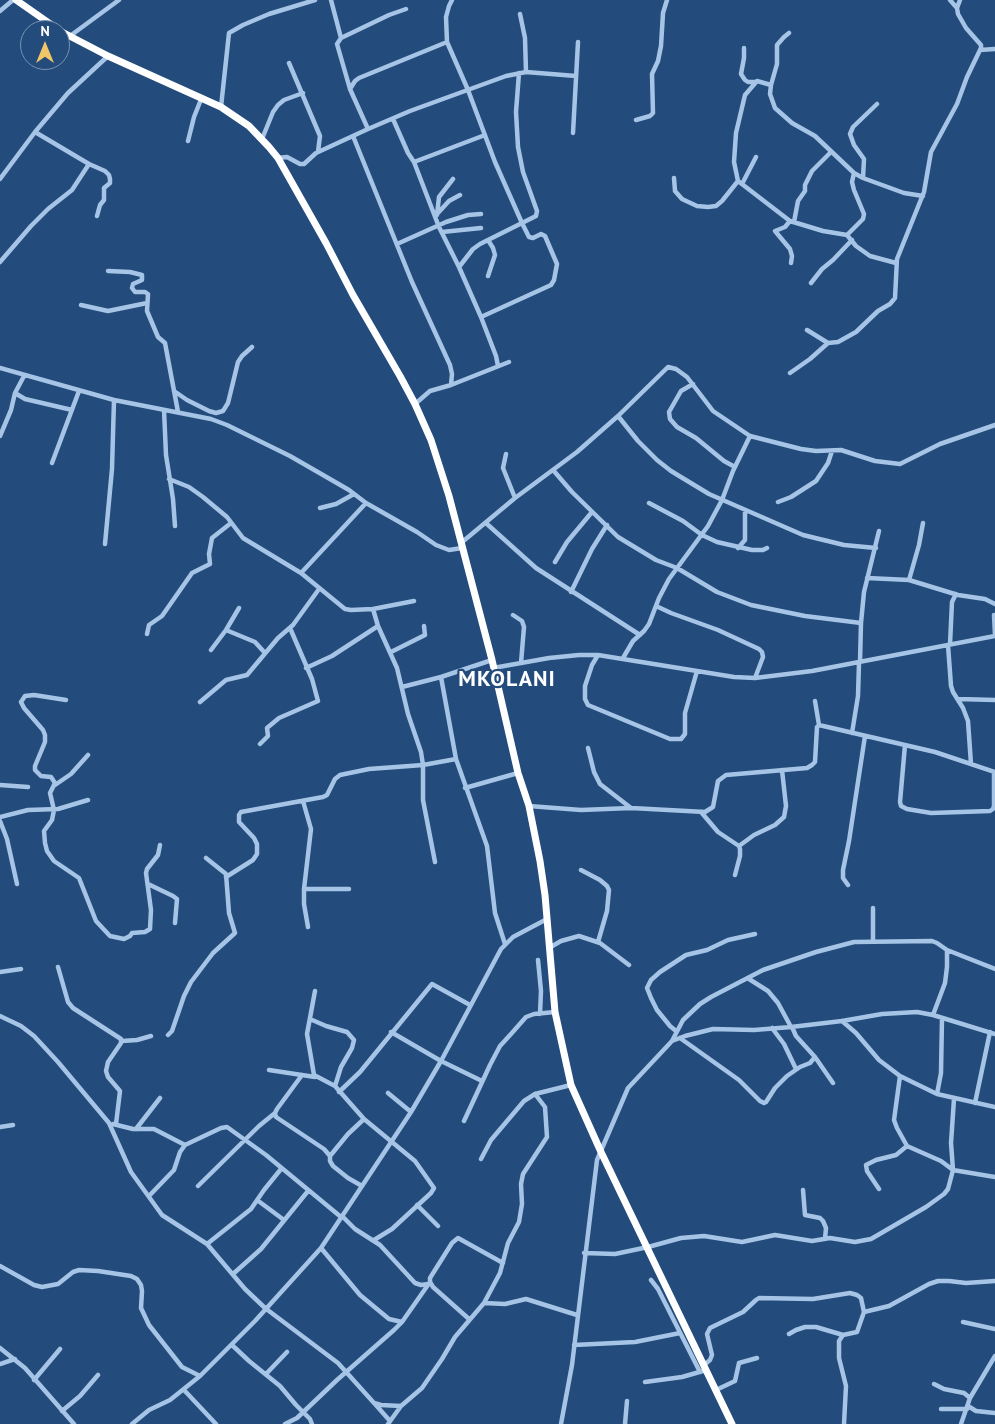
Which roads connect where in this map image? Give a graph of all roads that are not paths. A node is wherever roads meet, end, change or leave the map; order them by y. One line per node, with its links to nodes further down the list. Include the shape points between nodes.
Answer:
1 (15, 0): 11 (street); 13 (highway)
2 (120, 0): 15 (street)
3 (315, 0): 34 (street, via 269,14 229,34)
4 (331, 0): 16 (street)
5 (452, 0): 17 (street, via 446,17)
6 (667, 0): 36 (street, via 658,61 652,74 653,113)
7 (950, 0): 9 (street)
8 (960, 0): 9 (street)
9 (957, 8): 21 (street, via 966,28 981,44)
10 (406, 9): 16 (street)
11 (0, 11)
12 (520, 14): 24 (street, via 525,38)
13 (45, 20)
14 (789, 34): 28 (street, via 778,45)
15 (70, 36): 22 (highway)
16 (341, 38): 29 (street, via 337,50)
17 (447, 42): 29 (street, via 359,78); 30 (street)
18 (578, 42): 26 (street)
19 (744, 48): 27 (street, via 742,78 748,82)
20 (995, 49): 21 (street)
21 (980, 50): 57 (street, via 954,110 933,147)
22 (108, 56): 32 (highway); 38 (street, via 68,93)
23 (289, 63): 31 (street)
24 (526, 72): 25 (street); 26 (street)
25 (519, 73): 30 (street); 62 (street, via 518,147 537,211 536,216)
26 (576, 76): 39 (street)
27 (757, 81): 28 (street); 55 (street, via 745,95 737,127 734,167)
28 (771, 86): 45 (street, via 775,108 792,123 815,136)
29 (350, 89): 37 (street)
30 (468, 90): 35 (street); 40 (street)
31 (303, 93): 42 (street, via 284,100 278,106); 44 (street, via 320,136)
32 (202, 98): 34 (highway); 43 (street)
33 (877, 104): 52 (street, via 850,134 864,159)
34 (221, 107): 42 (highway)
35 (394, 119): 37 (street); 48 (street)
36 (636, 120)
37 (368, 129): 41 (street)
38 (36, 132): 49 (street); 53 (street)
39 (573, 133)
40 (485, 135): 48 (street); 62 (street)
41 (353, 136): 44 (street); 69 (street)
42 (262, 139): 47 (highway)
43 (188, 141)
44 (318, 152): 47 (street, via 304,164 287,157)
45 (831, 152): 50 (street); 61 (street, via 812,171)
46 (756, 157): 55 (street)
47 (278, 158): 94 (highway)
48 (414, 162): 60 (street)
49 (89, 164): 59 (street, via 104,171 110,179); 70 (street, via 72,190 31,226)
50 (854, 173): 52 (street); 66 (street, via 852,182 864,216)
51 (674, 178): 55 (street, via 675,191 682,200 708,207 716,206)
52 (863, 178): 57 (street, via 904,193)
53 (0, 179)
54 (453, 179): 60 (street, via 439,197)
55 (740, 182): 61 (street)
56 (460, 195): 60 (street, via 449,201)
57 (923, 196): 72 (street)
58 (481, 214): 63 (street, via 458,218)
59 (97, 216)
60 (436, 216): 63 (street)
61 (792, 221): 66 (street); 71 (street, via 775,231 790,249)
62 (522, 223): 67 (street); 79 (street, via 530,237 545,236 557,263 554,280 545,288)
63 (439, 227): 65 (street); 69 (street)
64 (481, 228): 65 (street)
65 (442, 232): 73 (street)
66 (847, 235): 68 (street)
67 (488, 240): 73 (street, via 473,249); 75 (street, via 495,255)
68 (852, 240): 72 (street, via 870,256); 76 (street)
69 (397, 244): 89 (street, via 450,365)
70 (0, 262)
71 (791, 263)
72 (896, 263): 81 (street, via 896,295 892,302 845,339)
73 (459, 267): 79 (street)
74 (108, 270): 77 (street, via 141,274 142,279 132,288 135,292 147,293)
75 (488, 276)
76 (811, 283)
77 (147, 303): 78 (street, via 108,311); 90 (street, via 150,320 158,337 165,343)
78 (81, 305)
79 (481, 317): 84 (street)
80 (807, 330): 81 (street)
81 (828, 342): 86 (street)
82 (252, 347): 90 (street, via 238,362 223,412 216,413 198,406)
83 (508, 362): 84 (street)
84 (498, 366): 89 (street)
85 (0, 368): 87 (street)
86 (790, 373)
87 (24, 376): 91 (street); 92 (street)
88 (693, 384): 98 (street, via 676,368 668,367); 101 (street, via 713,411); 105 (street, via 681,391 669,412 670,419)
89 (451, 385): 94 (street, via 430,391)
90 (173, 390): 97 (street)
91 (79, 391): 93 (street); 95 (street)
92 (15, 393): 95 (street, via 26,399); 100 (street)
93 (114, 400): 96 (street); 124 (street)
94 (415, 404): 125 (highway, via 441,468)
95 (72, 410): 104 (street)
96 (164, 410): 97 (street); 107 (street)
97 (178, 412): 108 (street, via 227,425 290,456)
98 (618, 416): 106 (street); 110 (street, via 657,460)
99 (995, 425): 102 (street, via 940,444 900,464)
100 (0, 436)
101 (750, 436): 102 (street, via 801,449); 105 (street)
102 (832, 450): 112 (street, via 816,481)
103 (506, 454): 109 (street, via 503,468)
104 (52, 463)
105 (735, 467): 110 (street)
106 (553, 470): 109 (street); 116 (street)
107 (170, 479): 117 (street, via 203,497); 121 (street)
108 (354, 494): 111 (street); 114 (street)
109 (515, 498): 119 (street)
110 (722, 500): 115 (street); 123 (street)
111 (366, 502): 125 (street, via 443,548 453,550); 131 (street)
112 (778, 502)
113 (649, 503): 123 (street)
114 (320, 508)
115 (745, 510): 126 (street, via 746,538); 128 (street, via 802,535)
116 (592, 512): 120 (street); 129 (street)
117 (231, 522): 131 (street, via 244,538); 149 (street, via 212,538 210,564 192,573 162,616 149,625)
118 (923, 523): 133 (street)
119 (487, 524): 125 (street); 135 (street, via 530,563)
120 (607, 525): 130 (street, via 635,548); 135 (street)
121 (175, 526)
122 (879, 531): 128 (street)
123 (702, 535): 126 (street); 130 (street)
124 (105, 544)
125 (462, 546): 160 (highway)
126 (738, 548): 127 (street)
127 (767, 548)
128 (876, 548): 132 (street)
129 (555, 562)
130 (677, 568): 139 (street); 144 (street, via 717,592 751,605)
131 (300, 573): 134 (street)
132 (867, 578): 133 (street); 144 (street)
133 (909, 580): 136 (street)
134 (319, 589): 141 (street, via 345,609); 147 (street)
135 (571, 592): 150 (street)
136 (956, 594): 138 (street); 152 (street, via 952,602)
137 (414, 601): 141 (street)
138 (995, 604)
139 (656, 606): 150 (street, via 649,624); 164 (street, via 759,649 763,657)
140 (239, 608): 148 (street)
141 (373, 609): 145 (street)
142 (513, 615): 159 (street, via 524,626)
143 (994, 615): 151 (street)
144 (861, 623): 158 (street)
145 (378, 626): 154 (street); 161 (street, via 332,656)
146 (424, 626): 154 (street, via 424,635)
147 (290, 628): 155 (street); 161 (street)
148 (226, 630): 153 (street); 155 (street, via 254,642)
149 (146, 634)
150 (640, 635): 157 (street)
151 (995, 636): 152 (street)
152 (949, 644): 158 (street); 166 (street, via 951,686)
153 (211, 650)
154 (391, 652): 165 (street)
155 (265, 653): 170 (street, via 246,676 226,680)
156 (598, 655): 157 (street); 159 (street); 162 (street, via 585,686 588,706 670,739 681,739 685,734 685,713)
157 (623, 658): 162 (street)
158 (860, 662): 164 (street); 172 (street)
159 (521, 663): 160 (street)
160 (493, 664): 163 (street); 183 (highway)
161 (306, 668): 174 (street, via 318,700 279,718 267,728 268,736)
162 (697, 671): 164 (street)
163 (441, 677): 165 (street); 178 (street)
164 (755, 678)
165 (402, 687): 180 (street)
166 (958, 699): 169 (street); 179 (street, via 969,727)
167 (66, 700): 185 (street, via 34,695 25,696 21,702 45,735 34,770 41,776 51,777)
168 (814, 700): 171 (street)
169 (995, 700)
170 (200, 702)
171 (819, 724): 172 (street); 181 (street, via 812,766)
172 (852, 733): 173 (street)
173 (865, 736): 175 (street); 205 (street, via 843,870 843,878)
174 (260, 744)
175 (905, 745): 179 (street); 182 (street, via 900,802 907,809 990,811 994,806)
176 (588, 748): 191 (street, via 600,784)
177 (88, 755): 185 (street, via 71,774)
178 (456, 759): 180 (street); 187 (street)
179 (971, 764): 182 (street)
180 (423, 765): 189 (street, via 340,775 335,778 327,795); 199 (street, via 423,800)
181 (782, 770): 193 (street, via 726,775 718,781 713,807); 197 (street, via 784,816)
182 (994, 772)
183 (518, 773): 187 (street); 190 (highway)
184 (0, 785): 186 (street)
185 (55, 785): 192 (street, via 50,793)
186 (28, 787)
187 (465, 788): 215 (street, via 487,846 495,913)
188 (88, 800): 192 (street)
189 (303, 801): 202 (street, via 241,812 239,822 254,838 257,854); 206 (street, via 311,829)
190 (529, 806): 191 (street, via 601,811); 209 (highway)
191 (631, 808): 193 (street)
192 (54, 810): 194 (street, via 28,810); 204 (street, via 44,831 47,851 54,861 79,878 96,921 110,936 124,939 132,933 150,930)
193 (701, 812): 197 (street, via 718,832)
194 (0, 817)
195 (0, 821): 203 (street)
196 (160, 845): 204 (street, via 158,855 147,869)
197 (739, 846): 201 (street)
198 (206, 858): 202 (street)
199 (435, 862)
200 (582, 870): 214 (street, via 600,880 609,890)
201 (735, 875)
202 (226, 877): 239 (street, via 234,935 214,952 191,982)
203 (17, 884)
204 (148, 884): 210 (street, via 176,899)
205 (848, 885)
206 (304, 889): 207 (street); 211 (street)
207 (349, 890)
208 (873, 908): 213 (street)
209 (547, 919): 215 (street); 216 (highway)
210 (175, 923)
211 (308, 927)
212 (755, 934): 236 (street, via 686,955 651,980 647,988 651,998)
213 (873, 941): 217 (street, via 932,941); 224 (street, via 854,942 816,952 763,970)
214 (598, 942): 216 (street, via 575,936); 219 (street)
215 (505, 944): 226 (street)
216 (549, 948): 227 (highway)
217 (947, 950): 222 (street); 229 (street, via 945,983)
218 (538, 960): 228 (street)
219 (629, 965)
220 (58, 967): 242 (street, via 72,1008)
221 (21, 969): 223 (street)
222 (995, 969)
223 (0, 972)
224 (749, 979): 234 (street, via 768,991); 236 (street, via 700,1004)
225 (315, 991): 232 (street)
226 (470, 1005): 237 (street, via 432,984); 245 (street)
227 (555, 1012): 228 (street); 253 (highway)
228 (540, 1014): 251 (street, via 526,1017 511,1034 496,1053)
229 (934, 1014): 231 (street); 233 (street, via 882,1014)
230 (0, 1016): 267 (street, via 34,1036)
231 (942, 1018): 238 (street); 258 (street, via 941,1073)
232 (310, 1019): 250 (street, via 307,1034); 254 (street, via 348,1032 354,1040)
233 (842, 1021): 234 (street); 249 (street, via 879,1060)
234 (792, 1027): 235 (street); 244 (street)
235 (772, 1028): 241 (street, via 714,1029); 247 (street)
236 (676, 1031): 243 (street)
237 (391, 1032): 245 (street); 255 (street, via 360,1072)
238 (992, 1033): 261 (street)
239 (168, 1035)
240 (151, 1036): 242 (street)
241 (680, 1038): 243 (street); 247 (street, via 739,1080 764,1103)
242 (122, 1041): 268 (street, via 106,1071 120,1091)
243 (672, 1042): 276 (street, via 628,1088)
244 (814, 1057): 247 (street, via 810,1063); 252 (street)
245 (441, 1061): 251 (street); 263 (street)
246 (269, 1070): 248 (street)
247 (796, 1070)
248 (302, 1076): 250 (street); 264 (street)
249 (900, 1076): 258 (street); 275 (street, via 894,1120)
250 (315, 1077): 254 (street)
251 (482, 1081): 266 (street)
252 (833, 1083)
253 (571, 1085): 257 (street); 276 (highway)
254 (335, 1086): 255 (street)
255 (339, 1092): 265 (street)
256 (388, 1093): 263 (street)
257 (535, 1094): 278 (street, via 524,1100 491,1140); 299 (street, via 546,1107 547,1134 523,1174 519,1222)
258 (937, 1094): 260 (street)
259 (160, 1098): 271 (street)
260 (954, 1099): 261 (street); 280 (street)
261 (974, 1103): 262 (street)
262 (995, 1107)
263 (411, 1112): 273 (street)
264 (275, 1113): 272 (street); 277 (street, via 281,1121)
265 (364, 1118): 273 (street); 277 (street)
266 (464, 1121)
267 (109, 1123): 268 (street); 287 (street, via 131,1172)
268 (116, 1124): 271 (street)
269 (12, 1125): 270 (street)
270 (0, 1126)
271 (136, 1129): 274 (street, via 154,1129)
272 (246, 1140): 274 (street, via 227,1127); 279 (street); 282 (street)
273 (392, 1142): 283 (street); 289 (street, via 415,1161 434,1187)
274 (185, 1146): 287 (street, via 174,1170)
275 (907, 1146): 280 (street); 284 (street, via 896,1155 866,1165)
276 (601, 1152): 297 (highway); 298 (street, via 597,1160)
277 (330, 1156): 283 (street, via 333,1166)
278 (481, 1159)
279 (282, 1168): 285 (street); 288 (street)
280 (953, 1170): 281 (street); 293 (street, via 944,1194 878,1236 862,1242)
281 (995, 1177)
282 (198, 1186)
283 (362, 1186): 290 (street)
284 (878, 1189)
285 (308, 1190): 290 (street); 291 (street)
286 (803, 1190): 293 (street, via 805,1215 824,1221)
287 (149, 1196): 295 (street, via 169,1221)
288 (257, 1200): 291 (street); 295 (street, via 252,1210)
289 (418, 1205): 292 (street); 294 (street, via 392,1229)
290 (341, 1217): 294 (street); 296 (street)
291 (284, 1220): 301 (street, via 261,1249)
292 (438, 1226)
293 (825, 1239): 297 (street, via 804,1241 775,1235 742,1242 704,1236 681,1238)
294 (374, 1240): 304 (street, via 415,1282 421,1285)
295 (206, 1244): 301 (street)
296 (321, 1248): 306 (street); 310 (street, via 360,1295 389,1319)
297 (648, 1248): 298 (street, via 608,1255); 325 (highway)
298 (584, 1253): 308 (street)
299 (502, 1263): 304 (street, via 458,1238); 305 (street, via 500,1274)
300 (0, 1266): 329 (street, via 42,1287 58,1284 79,1270 131,1276 141,1285 141,1308 148,1325 182,1368)
301 (233, 1274): 306 (street)
302 (651, 1280): 313 (street)
303 (995, 1281): 307 (street, via 938,1281 890,1306)
304 (429, 1283): 309 (street); 310 (street)
305 (484, 1303): 308 (street, via 506,1304 526,1299); 309 (street)
306 (265, 1308): 316 (street); 326 (street)
307 (864, 1312): 315 (street, via 857,1332); 325 (street, via 861,1298 850,1293 813,1299 759,1298 743,1312 710,1328 707,1334 712,1355)
308 (577, 1315): 317 (street)
309 (469, 1319): 338 (street, via 422,1388)
310 (402, 1322): 326 (street)
311 (963, 1322): 312 (street)
312 (995, 1329)
313 (680, 1334): 317 (street, via 636,1342); 325 (street)
314 (789, 1334): 315 (street, via 804,1327 816,1327)
315 (843, 1335): 356 (street, via 839,1344 846,1386)
316 (232, 1345): 327 (street); 329 (street)
317 (574, 1345): 353 (street)
318 (0, 1348): 323 (street)
319 (60, 1349): 330 (street)
320 (286, 1352): 327 (street)
321 (995, 1356): 335 (street)
322 (757, 1358): 334 (street, via 739,1363 735,1381)
323 (14, 1360): 324 (street); 330 (street)
324 (0, 1364)
325 (704, 1369): 331 (street, via 682,1377); 334 (highway)
326 (347, 1372): 337 (street); 342 (street)
327 (266, 1374): 342 (street)
328 (98, 1375): 341 (street)
329 (200, 1376): 333 (street)
330 (34, 1380): 341 (street)
331 (645, 1382)
332 (934, 1384): 335 (street)
333 (184, 1390): 344 (street); 347 (street)
334 (716, 1390): 355 (highway)
335 (970, 1398): 339 (street)
336 (627, 1401): 354 (street)
337 (374, 1403): 338 (street); 345 (street)
338 (401, 1406): 345 (street)
339 (967, 1408): 340 (street); 343 (street); 357 (street)
340 (941, 1409)
341 (62, 1411): 346 (street)
342 (304, 1412): 350 (street); 351 (street)
343 (995, 1413)
344 (212, 1420): 348 (street); 349 (street)
345 (390, 1421): 352 (street)
346 (74, 1424)
347 (132, 1424)
348 (207, 1424)
349 (216, 1424)
350 (286, 1424)
351 (312, 1424)
352 (395, 1424)
353 (561, 1424)
354 (625, 1424)
355 (732, 1424)
356 (844, 1424)
357 (961, 1424)

